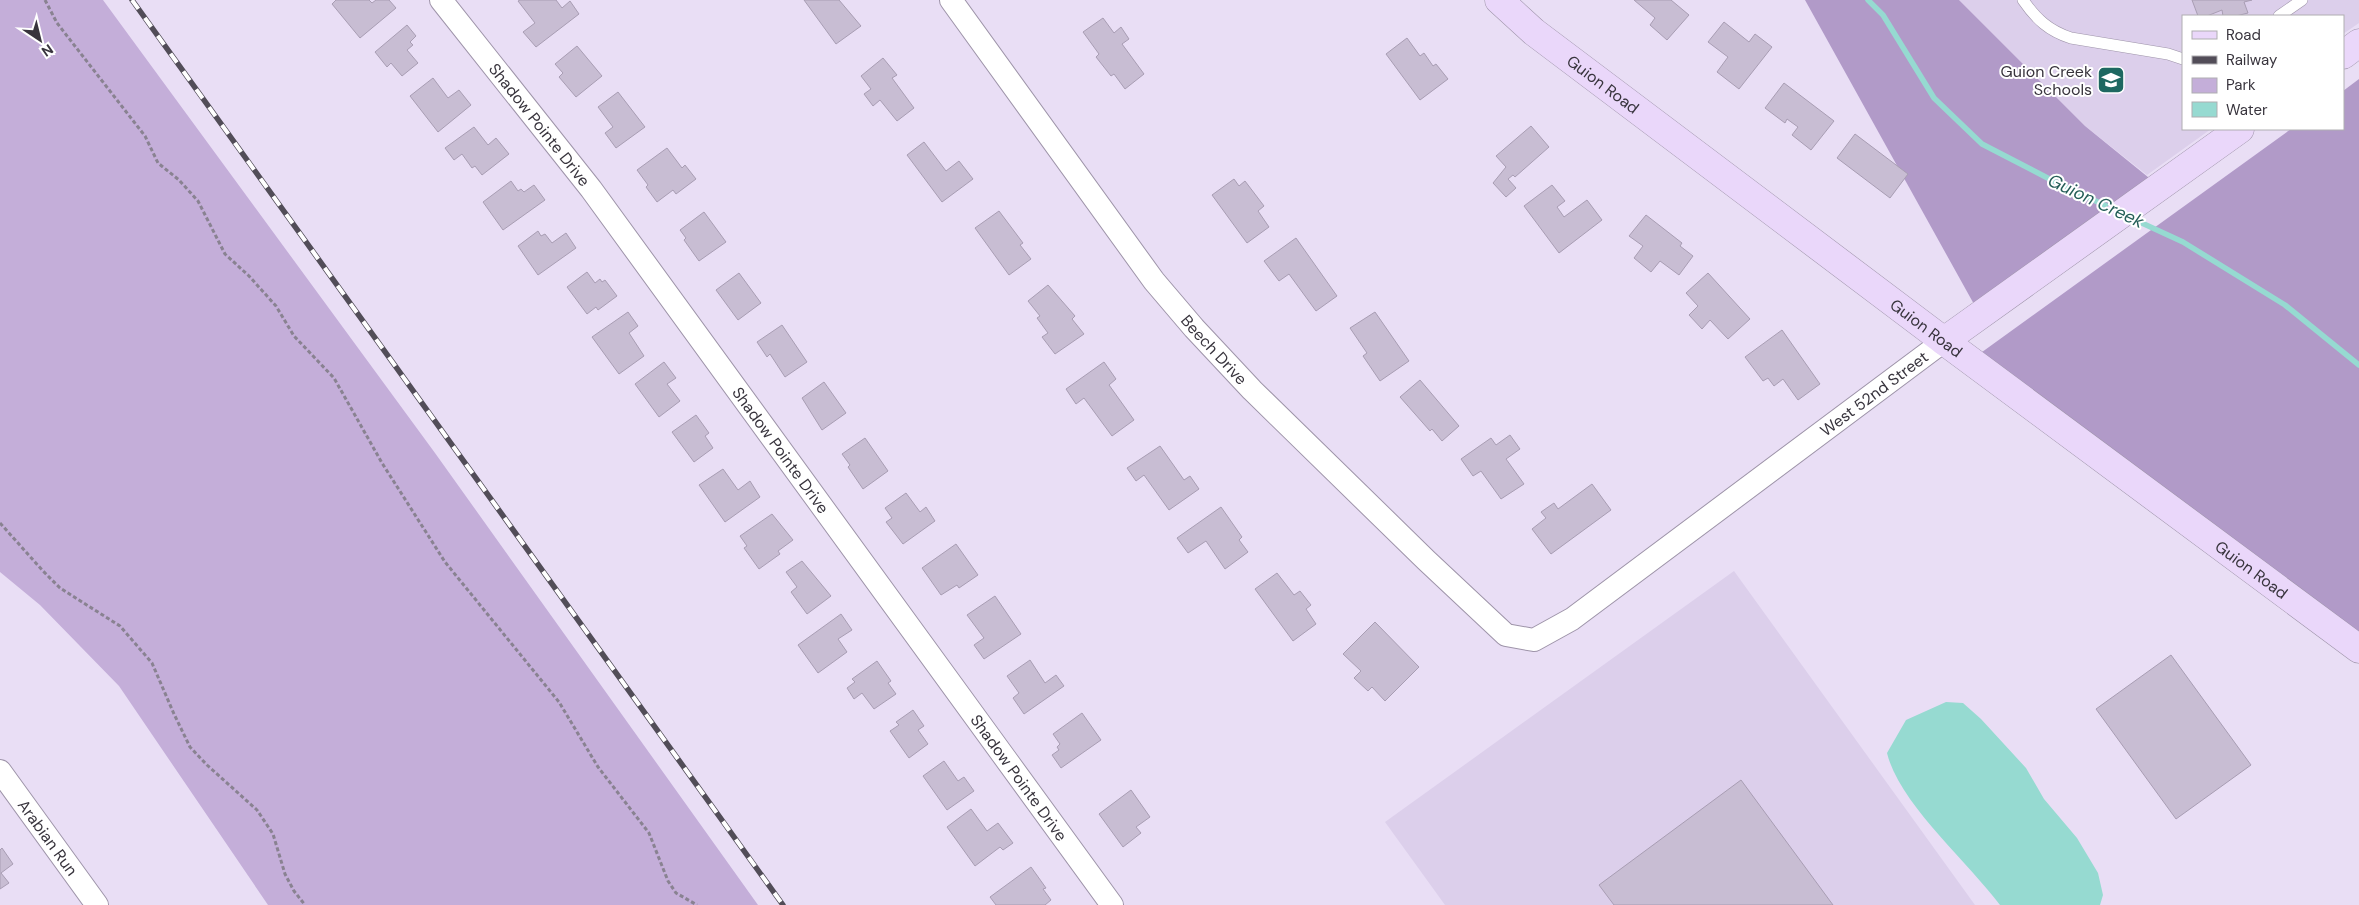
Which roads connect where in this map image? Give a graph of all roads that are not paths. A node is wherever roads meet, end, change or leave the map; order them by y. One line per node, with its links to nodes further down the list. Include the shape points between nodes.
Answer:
1 (951, 0): 12 (street, Beech Drive, via 1154,281 1194,328 1252,390 1506,635)
2 (1500, 0): 11 (street, Guion Road, via 1542,37)
3 (2023, 0): 9 (lane, via 2035,16 2058,34)
4 (2302, 0): 6 (lane)
5 (444, 1): 16 (street, Shadow Pointe Drive, via 591,189)
6 (2280, 15)
7 (2359, 43): 8 (street)
8 (2344, 54)
9 (2182, 59)
10 (2238, 130): 11 (street, West 52nd Street)
11 (1944, 341): 12 (street, West 52nd Street, via 1572,619); 13 (street, Guion Road)
12 (1534, 640)
13 (2359, 649)
14 (3, 782): 15 (street, Arabian Run)
15 (98, 905)
16 (1112, 905)

